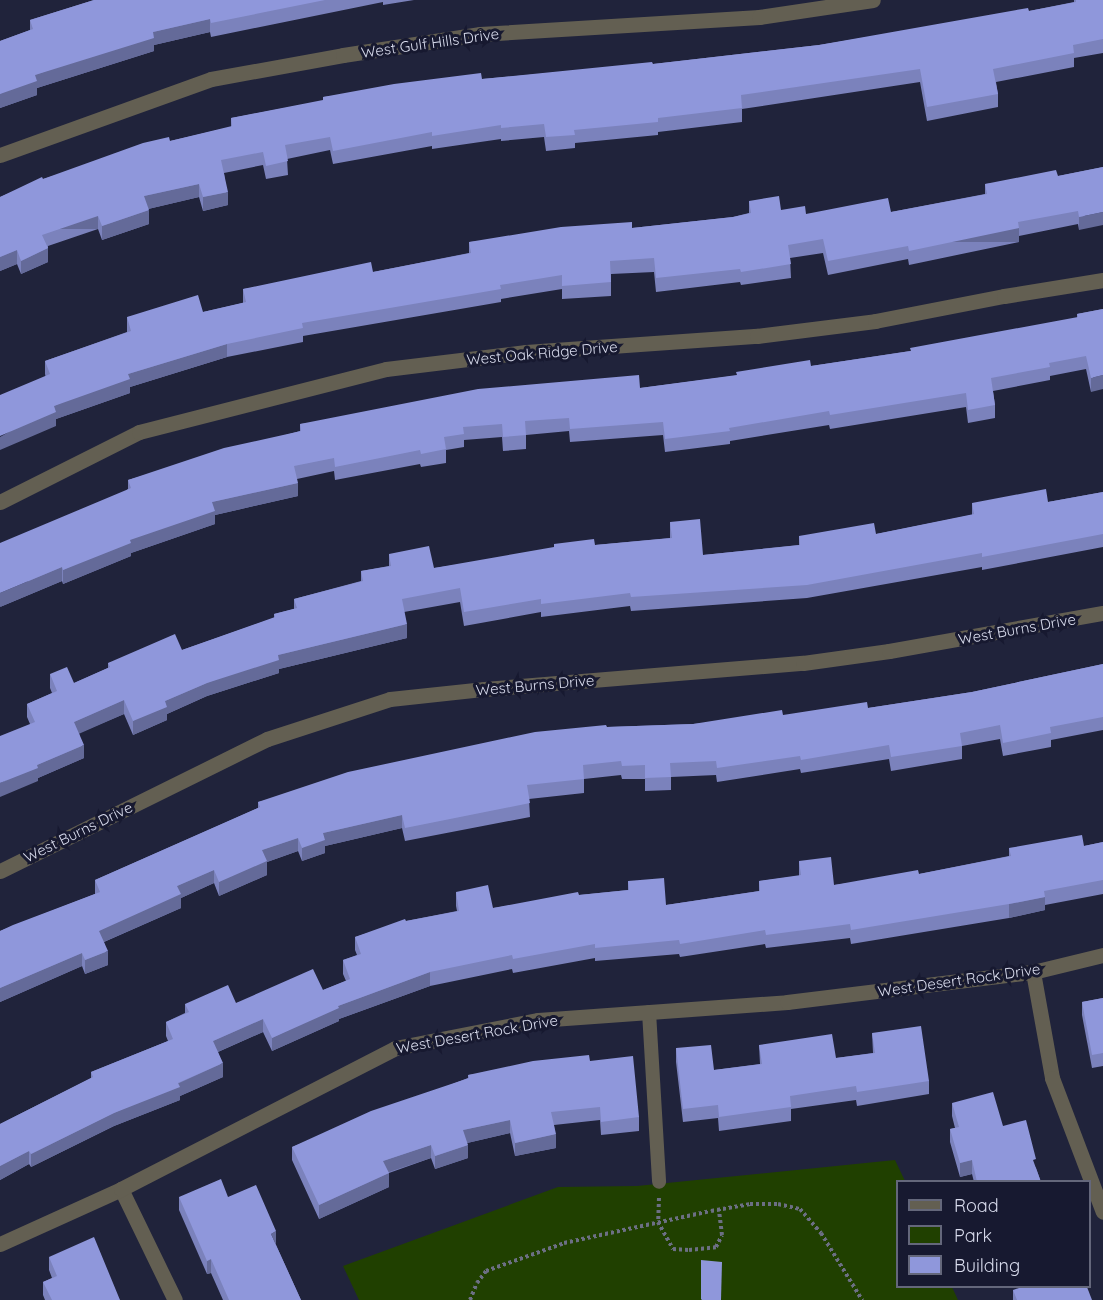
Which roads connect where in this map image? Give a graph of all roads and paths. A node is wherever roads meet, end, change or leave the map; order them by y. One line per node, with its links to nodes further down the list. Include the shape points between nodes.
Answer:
1 (873, 0): 2 (street, West Gulf Hills Drive, via 759,17 480,34 343,55 211,79)
2 (0, 155)
3 (1103, 280): 4 (street, West Oak Ridge Drive, via 828,327 745,337 526,352 386,369 139,432)
4 (0, 501)
5 (1103, 613): 6 (street, West Burns Drive, via 803,663 390,699 267,739)
6 (0, 871)
7 (1103, 955): 8 (street, West Desert Rock Drive)
8 (1033, 972): 9 (street, West Desert Rock Drive, via 787,1002); 10 (street, via 1052,1078)
9 (649, 1012): 12 (lane); 13 (street, West Desert Rock Drive, via 538,1020 395,1048)
10 (1091, 1180)
11 (1091, 1180): 15 (street)
12 (659, 1182): 16 (path)
13 (122, 1189): 17 (street, West Desert Rock Drive); 18 (street)
14 (719, 1209): 16 (path); 16 (path, via 722,1235 716,1247 673,1249); 20 (path, via 778,1204 800,1209 821,1233)
15 (1103, 1212)
16 (658, 1222): 19 (path, via 564,1243 506,1262 486,1271)
17 (0, 1244)
18 (174, 1300)
19 (470, 1300)
20 (862, 1300)

